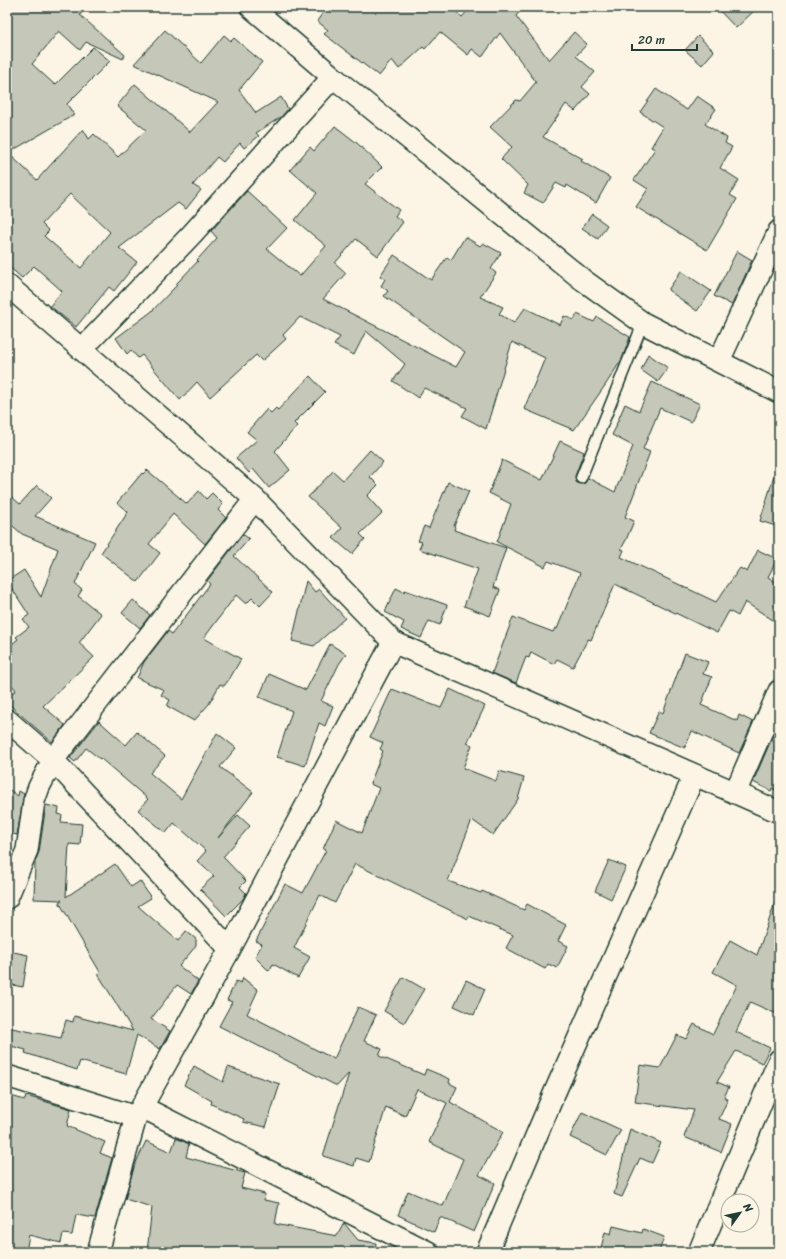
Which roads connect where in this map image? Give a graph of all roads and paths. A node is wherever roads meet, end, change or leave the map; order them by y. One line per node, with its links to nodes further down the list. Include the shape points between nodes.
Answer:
1 (251, 7): 2 (street)
2 (333, 77): 5 (street, via 583,280); 6 (street, via 192,234)
3 (779, 231): 7 (street)
4 (7, 285): 6 (street)
5 (643, 323): 7 (street); 9 (lane)
6 (82, 350): 10 (street)
7 (719, 361): 8 (street)
8 (779, 392)
9 (581, 478)
10 (255, 499): 11 (street); 14 (street)
11 (393, 642): 15 (street); 19 (street)
12 (779, 691): 16 (street)
13 (7, 720): 14 (street)
14 (53, 760): 18 (street, via 39,786 26,850); 19 (street)
15 (694, 776): 16 (street); 25 (street)
16 (735, 792): 17 (street)
17 (779, 812)
18 (7, 898)
19 (230, 949): 22 (street)
20 (779, 1060): 26 (street)
21 (7, 1076): 22 (street)
22 (139, 1112): 23 (street); 24 (street)
23 (98, 1252)
24 (428, 1252)
25 (487, 1252)
26 (699, 1252)

